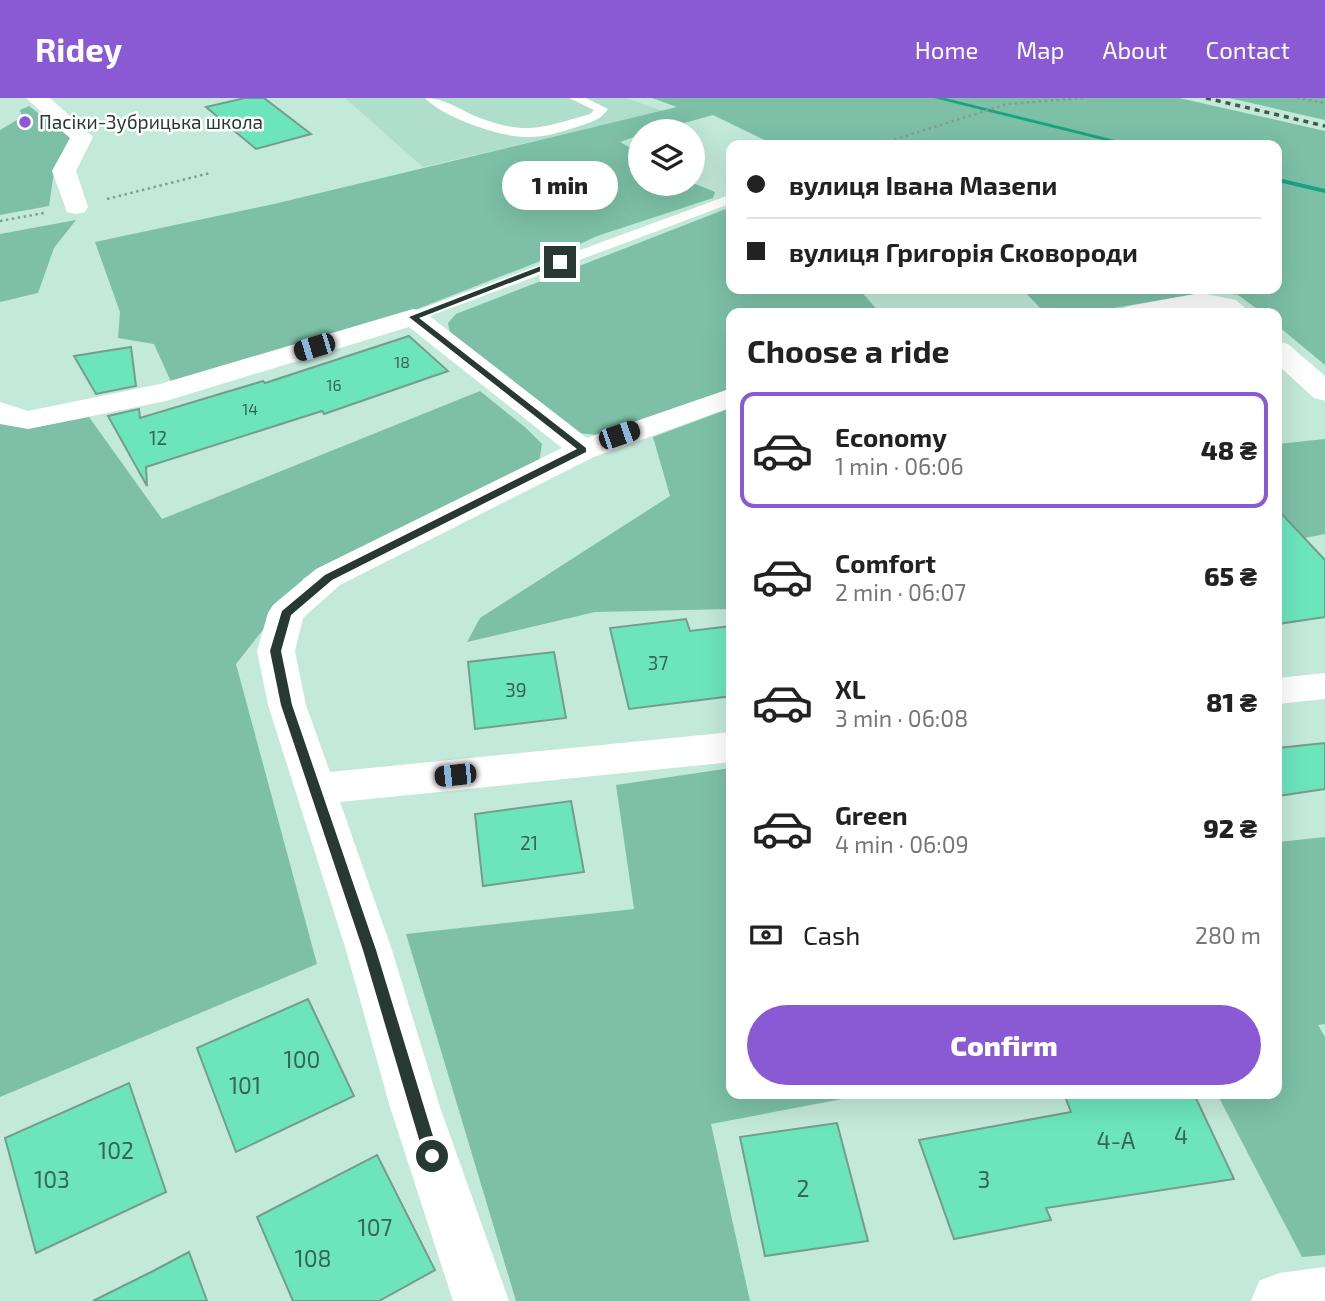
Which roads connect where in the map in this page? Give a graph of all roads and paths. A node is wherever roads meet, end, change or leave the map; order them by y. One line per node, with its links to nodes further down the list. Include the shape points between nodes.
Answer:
1 (37, 98): 9 (street, via 82,137 64,171)
2 (430, 98): 3 (lane, via 445,108 518,134 595,117 602,110)
3 (575, 98)
4 (1083, 98): 7 (path, via 1007,104)
5 (1297, 98): 6 (path)
6 (1325, 103)
7 (893, 140)
8 (726, 200): 12 (lane)
9 (76, 207)
10 (1163, 308): 11 (street, via 1213,302)
11 (1231, 308)
12 (413, 317): 16 (street, via 166,393 28,419); 17 (street)
13 (1282, 353): 14 (street)
14 (1325, 392)
15 (726, 399): 17 (street)
16 (0, 411)
17 (583, 450): 21 (street, via 328,578 286,613 276,651 287,705)
18 (1325, 686): 19 (street)
19 (1282, 691)
20 (726, 748): 21 (street)
21 (317, 789): 23 (street, via 415,1107)
22 (1325, 1295): 24 (street)
23 (481, 1301)
24 (1279, 1301)

